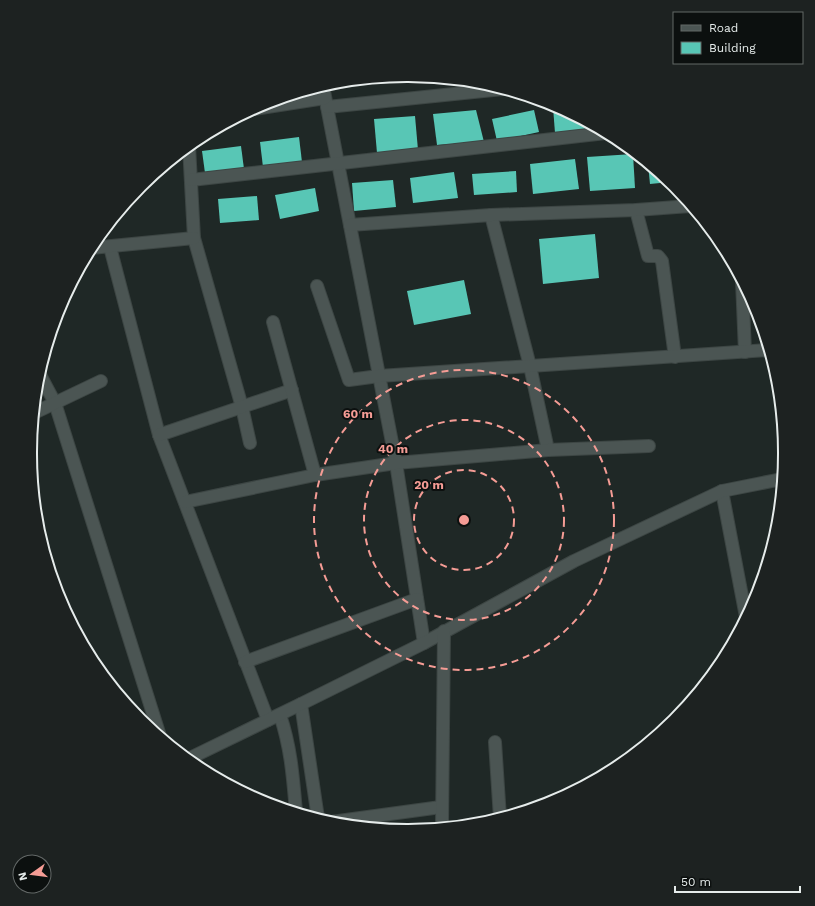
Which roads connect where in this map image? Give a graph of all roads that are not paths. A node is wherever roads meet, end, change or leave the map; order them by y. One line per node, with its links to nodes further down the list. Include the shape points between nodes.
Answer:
1 (480, 90): 2 (street)
2 (325, 97): 3 (street); 6 (street)
3 (283, 104)
4 (596, 134): 6 (street)
5 (189, 154): 7 (street)
6 (338, 163): 7 (street); 11 (street)
7 (191, 180): 12 (street)
8 (684, 206): 9 (street)
9 (636, 210): 10 (street); 20 (street, via 648,256 658,256 662,261)
10 (491, 215): 11 (street); 21 (street)
11 (350, 225): 22 (street)
12 (194, 238): 13 (street); 27 (street)
13 (110, 247): 14 (street); 29 (street)
14 (99, 248)
15 (317, 286): 22 (street, via 350,380)
16 (743, 295): 19 (street)
17 (273, 322): 25 (street)
18 (763, 350): 19 (street)
19 (745, 352): 20 (street)
20 (675, 357): 21 (street)
21 (530, 366): 22 (street); 32 (street)
22 (380, 376): 33 (street)
23 (101, 381): 26 (street)
24 (44, 383): 26 (street)
25 (292, 390): 27 (street); 34 (street)
26 (55, 403): 28 (street); 46 (street)
27 (242, 407): 29 (street); 30 (street)
28 (40, 410)
29 (159, 435): 37 (street)
30 (250, 443)
31 (649, 446): 32 (street)
32 (548, 450): 33 (street)
33 (396, 463): 34 (street); 38 (street)
34 (315, 476): 37 (street)
35 (777, 480): 36 (street)
36 (722, 491): 39 (street); 40 (street, via 574,561)
37 (185, 502): 42 (street)
38 (417, 599): 41 (street); 42 (street)
39 (744, 608)
40 (444, 631): 41 (street); 50 (street)
41 (424, 643): 43 (street)
42 (245, 662): 45 (street)
43 (301, 704): 44 (street); 51 (street)
44 (280, 715): 45 (street); 49 (street, via 292,760)
45 (264, 722): 48 (street)
46 (157, 726)
47 (495, 742): 52 (street)
48 (195, 756)
49 (296, 806)
50 (441, 807): 53 (street); 54 (street)
51 (317, 812)
52 (500, 812)
53 (353, 819)
54 (442, 822)

